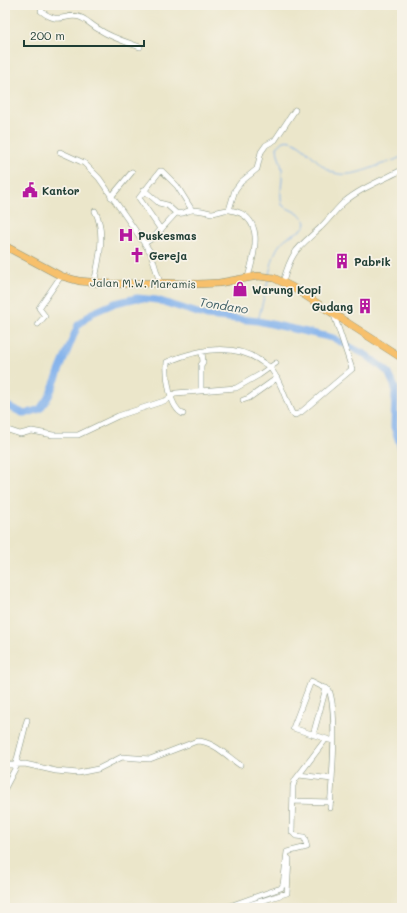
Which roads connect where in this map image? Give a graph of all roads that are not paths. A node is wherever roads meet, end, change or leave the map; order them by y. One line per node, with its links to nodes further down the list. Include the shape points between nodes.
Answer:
1 (43, 5): 2 (street, via 42,11 50,17 82,18 124,42)
2 (140, 46)
3 (295, 110): 12 (street, via 275,140 266,145 261,152 257,169 235,190)
4 (60, 152): 10 (street, via 89,167)
5 (402, 166): 8 (street)
6 (402, 170): 8 (street)
7 (132, 172): 10 (street)
8 (396, 173): 20 (street, via 344,203 299,246 290,259)
9 (144, 190): 11 (street, via 162,171 177,186); 14 (street); 15 (street, via 139,198)
10 (111, 197): 16 (street)
11 (192, 210): 12 (street); 14 (street, via 182,215)
12 (229, 210): 19 (street, via 245,216 254,227 255,251)
13 (95, 211): 21 (street, via 100,233 100,260)
14 (176, 213): 15 (street)
15 (161, 230): 16 (street)
16 (145, 243): 22 (street)
17 (5, 246): 18 (highway, Jalan M.W. Maramis)
18 (60, 276): 21 (highway, Jalan M.W. Maramis, via 79,282); 24 (street, via 39,308 45,316)
19 (248, 277): 20 (highway, Jalan M.W. Maramis, via 264,276); 22 (highway, Jalan M.W. Maramis, via 206,284)
20 (282, 282): 23 (highway)
21 (94, 283): 22 (highway, Jalan M.W. Maramis)
22 (160, 283)
23 (334, 315): 26 (highway); 29 (street, via 352,369 295,414)
24 (38, 324)
25 (202, 352): 28 (street, via 232,349 248,354); 30 (street); 31 (street, via 167,362)
26 (402, 358)
27 (276, 363): 28 (street)
28 (270, 368): 29 (street); 30 (street, via 236,388)
29 (277, 378): 32 (street)
30 (201, 390): 31 (street)
31 (171, 396): 33 (street, via 176,410); 34 (street, via 167,400 118,416 78,434 53,435 32,431 20,434)
32 (243, 400)
33 (182, 414)
34 (5, 429)
35 (326, 688): 37 (street); 37 (street, via 311,681 295,723 294,728); 39 (street, via 332,703)
36 (27, 720): 40 (street)
37 (313, 735): 38 (street)
38 (326, 739): 39 (street); 43 (street)
39 (332, 741): 44 (street)
40 (17, 763): 41 (street); 42 (street, via 78,773 98,769 122,757 150,759 197,741 216,747); 45 (street)
41 (5, 765)
42 (240, 765)
43 (299, 776): 44 (street); 46 (street, via 293,784)
44 (332, 780): 46 (street, via 330,805)
45 (5, 788)
46 (293, 801): 47 (street, via 293,834 304,837 307,846 288,851 287,893)
47 (237, 906): 48 (street)
48 (224, 908)

